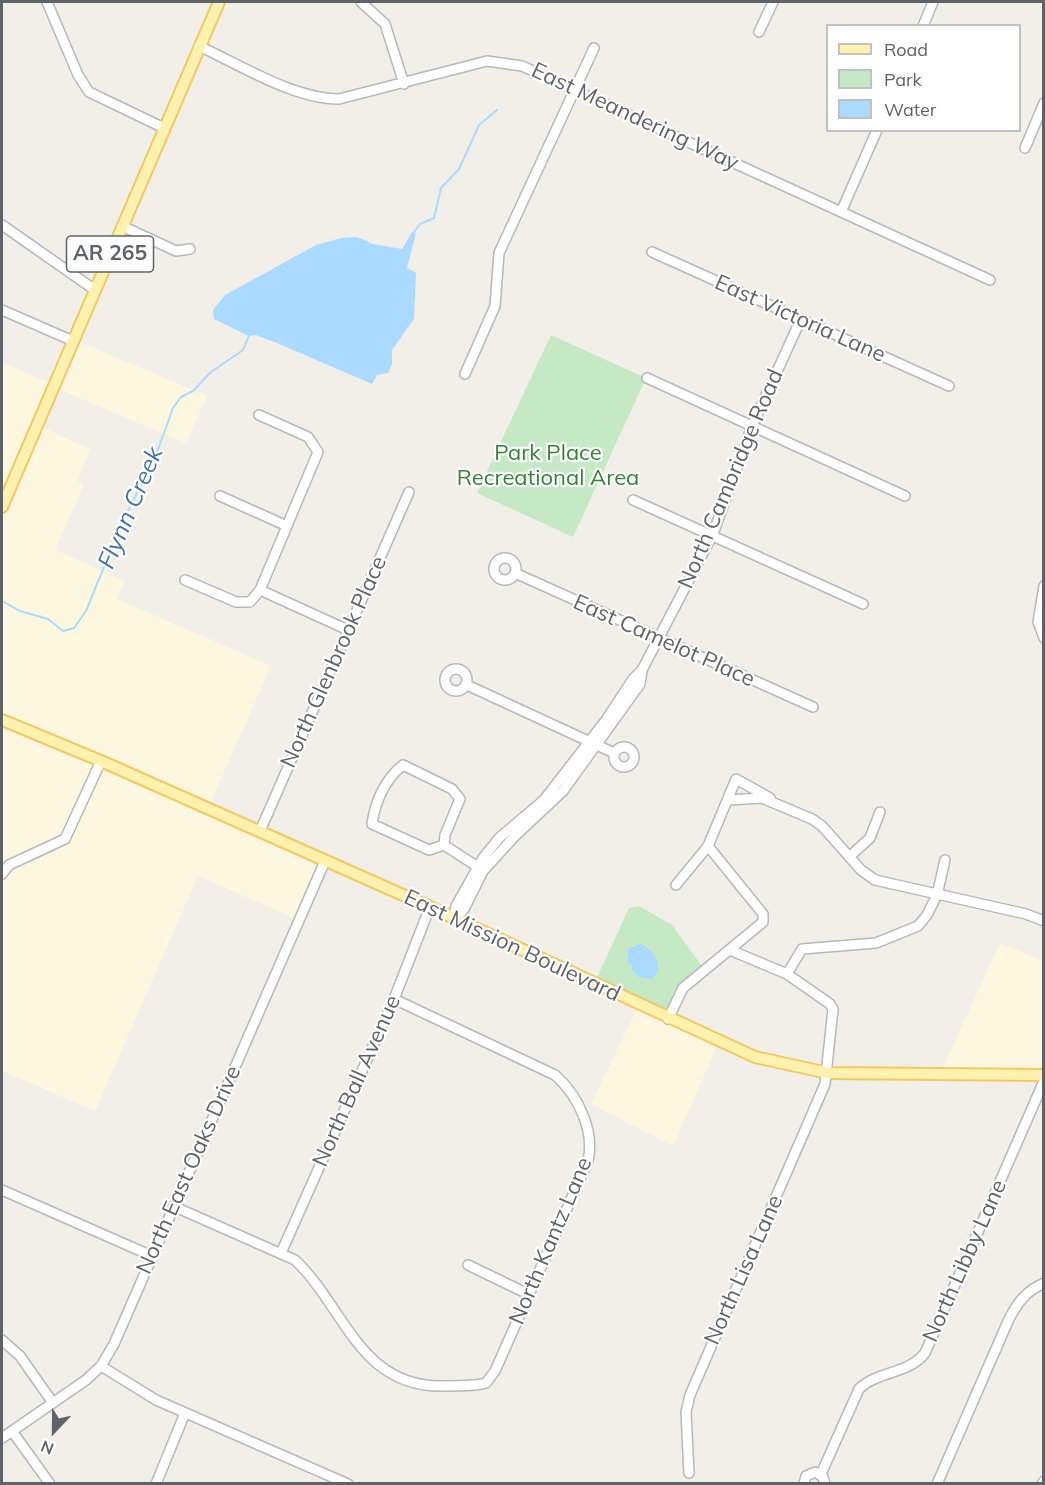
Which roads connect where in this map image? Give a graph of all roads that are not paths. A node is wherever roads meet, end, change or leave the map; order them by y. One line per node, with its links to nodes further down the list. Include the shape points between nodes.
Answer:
1 (47, 2): 13 (street, via 89,92)
2 (219, 2): 8 (main road, AR 265)
3 (361, 2): 10 (street, via 385,24)
4 (773, 2): 7 (street)
5 (933, 2): 6 (street)
6 (924, 24)
7 (759, 32)
8 (199, 46): 10 (street, East Meandering Way, via 300,93 325,99); 13 (main road, AR 265)
9 (594, 48): 11 (street)
10 (404, 84): 11 (street, East Meandering Way, via 487,61 522,66)
11 (575, 89): 16 (street, East Meandering Way); 26 (street, via 499,253 495,306)
12 (1044, 103): 15 (street)
13 (164, 128): 18 (main road, AR 265)
14 (876, 132): 16 (street)
15 (1025, 148)
16 (841, 212): 21 (street, East Meandering Way)
17 (2, 225): 22 (street)
18 (122, 226): 19 (street, via 176,251); 22 (main road, AR 265)
19 (190, 249)
20 (652, 252): 24 (street, East Victoria Lane)
21 (990, 280)
22 (94, 290): 25 (main road, AR 265)
23 (2, 310): 25 (street)
24 (801, 319): 28 (street, East Victoria Lane); 30 (street, North Cambridge Road)
25 (73, 341): 35 (main road, AR 265)
26 (465, 374)
27 (647, 378): 30 (street)
28 (949, 386)
29 (259, 415): 36 (street, via 308,437 316,446 317,458)
30 (752, 426): 33 (street); 37 (street, North Cambridge Road)
31 (409, 492): 43 (street, North Glenbrook Place)
32 (220, 496): 36 (street)
33 (905, 496)
34 (633, 500): 37 (street)
35 (2, 507)
36 (287, 526): 41 (street)
37 (713, 534): 42 (street); 45 (street, North Cambridge Road)
38 (515, 573): 45 (street, East Camelot Place)
39 (185, 580): 41 (street, via 236,602 250,602)
40 (1044, 586): 44 (street, via 1038,622)
41 (260, 590): 43 (street)
42 (863, 604)
43 (348, 630): 55 (street, North Glenbrook Place)
44 (1044, 638)
45 (659, 639): 47 (street, East Camelot Place); 49 (street, North Cambridge Road, via 642,670 640,684)
46 (467, 685): 49 (street)
47 (813, 708)
48 (2, 720): 51 (main road, East Mission Boulevard)
49 (592, 745): 50 (street); 61 (street, North Cambridge Road, via 563,791)
50 (614, 753)
51 (101, 761): 55 (main road, East Mission Boulevard); 62 (street, via 65,839 9,865)
52 (728, 800): 53 (street); 53 (street, via 736,779); 57 (street)
53 (773, 801): 58 (street, via 822,826)
54 (880, 812): 58 (street, via 870,838)
55 (260, 831): 60 (main road, East Mission Boulevard)
56 (444, 845): 56 (street, via 429,850 372,824 374,810 391,774 403,765 452,789 460,799); 61 (street)
57 (708, 846): 63 (street); 68 (street, via 764,918 760,926)
58 (849, 856): 64 (street, via 875,880)
59 (945, 860): 64 (street)
60 (325, 861): 65 (main road, East Mission Boulevard); 76 (street, North East Oaks Drive)
61 (480, 869): 66 (street, North Cambridge Road, via 464,909)
62 (2, 874)
63 (676, 885)
64 (937, 895): 67 (street); 69 (street, via 918,926 876,943 802,949)
65 (430, 908): 66 (main road, East Mission Boulevard); 70 (street, North Ball Avenue)
66 (454, 919): 71 (main road, East Mission Boulevard)
67 (1044, 921)
68 (730, 950): 69 (street); 71 (street, via 683,988)
69 (787, 974): 72 (street, North Lisa Lane, via 833,1009)
70 (394, 999): 77 (street, North Ball Avenue); 81 (street, North Kantz Lane, via 555,1075 568,1086 577,1102 588,1132 590,1152)
71 (668, 1019): 72 (main road, East Mission Boulevard, via 755,1057)
72 (828, 1073): 73 (main road, East Mission Boulevard); 88 (street, North Lisa Lane, via 690,1395 686,1412)
73 (1044, 1075)
74 (1044, 1081): 89 (street, North Libby Lane, via 925,1353 912,1364 871,1380 859,1389)
75 (2, 1190): 78 (street)
76 (173, 1206): 77 (street); 78 (street, North East Oaks Drive)
77 (281, 1253): 81 (street, North Kantz Lane, via 308,1272 339,1320 364,1349 400,1379 424,1386 479,1385 491,1377)
78 (152, 1256): 83 (street, North East Oaks Drive)
79 (468, 1265): 81 (street)
80 (1044, 1283): 94 (street, via 1020,1299 1009,1319)
81 (528, 1294)
82 (2, 1340): 84 (street, via 20,1356)
83 (101, 1366): 84 (street, North East Oaks Drive); 85 (street)
84 (53, 1403): 86 (street, North East Oaks Drive)
85 (185, 1413): 91 (street); 92 (street)
86 (12, 1431): 87 (street, North East Oaks Drive); 90 (street)
87 (2, 1438)
88 (689, 1473)
89 (823, 1479): 93 (street, North Libby Lane, via 808,1474)
90 (50, 1484)
91 (156, 1484)
92 (348, 1484)
93 (804, 1484)
94 (938, 1484)

